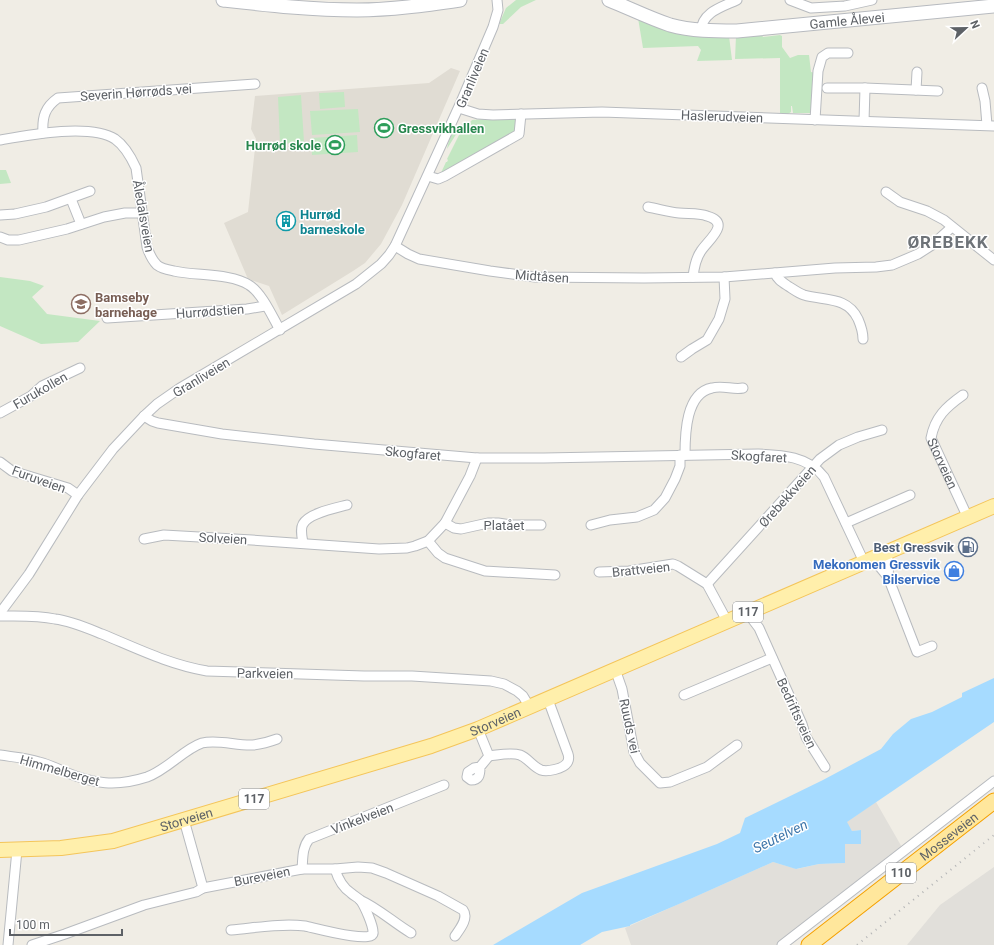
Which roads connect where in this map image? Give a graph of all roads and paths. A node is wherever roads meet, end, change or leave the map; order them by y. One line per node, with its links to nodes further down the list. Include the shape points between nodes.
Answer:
1 (223, 0): 2 (main road, via 322,10 357,10 400,8)
2 (460, 0)
3 (497, 0): 18 (street, Granliveien, via 498,10 493,28)
4 (609, 0): 9 (main road, Gamle Ålevei, via 670,25)
5 (737, 0): 9 (street, via 708,15 701,22)
6 (790, 0): 7 (street, Gamle Ålevei, via 811,8 845,6)
7 (872, 0)
8 (994, 6): 9 (main road, Gamle Ålevei, via 737,31)
9 (701, 31)
10 (848, 53): 20 (street, via 839,48 824,54 819,62)
11 (917, 72): 16 (street)
12 (255, 84): 23 (street, Severin Hørrøds vei, via 58,98 51,103 44,115)
13 (827, 88): 14 (street)
14 (865, 88): 16 (street); 21 (street)
15 (982, 88): 22 (street, Haslerudveien)
16 (916, 90): 17 (street)
17 (938, 91)
18 (459, 108): 19 (street, Haslerudveien, via 478,114); 25 (street, Granliveien)
19 (521, 114): 20 (street, Haslerudveien, via 602,112); 25 (street, via 519,134 445,176 438,179)
20 (815, 120): 21 (street, Haslerudveien)
21 (864, 121): 22 (street, Haslerudveien)
22 (990, 125)
23 (43, 133): 24 (street, Åledalsveien); 30 (street, Åledalsveien, via 89,132 114,138 123,146 136,168)
24 (0, 140)
25 (428, 176): 35 (street, Granliveien)
26 (90, 191): 28 (street)
27 (886, 192): 33 (street, via 900,202 927,211)
28 (70, 199): 31 (street, via 46,207); 32 (street)
29 (648, 208): 38 (street, via 706,216 718,222 717,232 701,250)
30 (142, 213): 32 (street, via 116,214); 40 (street, Åledalsveien, via 147,247 158,266 184,274 241,281 254,288)
31 (0, 215)
32 (81, 224): 34 (street, via 19,240)
33 (952, 226): 36 (street); 37 (street, Midtåsen, via 932,245 892,265)
34 (0, 237)
35 (395, 246): 38 (street, Midtåsen, via 419,259 535,277); 42 (street, Granliveien, via 381,264 356,284)
36 (994, 260)
37 (775, 273): 39 (street, Midtåsen); 43 (street, via 776,277 798,293 848,305 854,311 863,331)
38 (693, 277): 39 (street, Midtåsen)
39 (724, 277): 44 (street, via 725,299 707,340)
40 (265, 306): 41 (street, Hurrødstien); 42 (street, Åledalsveien)
41 (108, 318)
42 (280, 330): 49 (street, Granliveien, via 186,385)
43 (862, 339)
44 (681, 357)
45 (80, 368): 48 (street, Furukollen)
46 (743, 388): 51 (street, via 718,387 700,393 692,404)
47 (963, 395): 59 (street, Storveien, via 947,406 932,430 931,438)
48 (1, 410)
49 (144, 416): 52 (street, Skogfaret, via 158,423 222,434); 55 (street, Granliveien, via 113,449)
50 (882, 430): 54 (street, Ørebekkveien, via 840,445)
51 (682, 455): 52 (street, Skogfaret); 54 (street, Skogfaret, via 782,455); 63 (street, via 675,479 665,498 654,510 637,517)
52 (477, 458): 61 (street, Solveien)
53 (1, 466): 55 (street, Furuveien, via 68,488)
54 (813, 466): 60 (street, Skogfaret, via 824,477); 70 (street, Ørebekkveien)
55 (78, 495): 72 (street, Granliveien, via 29,574)
56 (910, 495): 60 (street)
57 (347, 505): 66 (street, via 308,519 302,526)
58 (994, 506): 59 (main road, Storveien / 117)
59 (968, 518): 67 (main road, Storveien / 117)
60 (846, 523): 67 (street, Skogfaret)
61 (445, 524): 62 (street, Platået, via 454,528 488,523); 65 (street, Solveien)
62 (541, 525)
63 (591, 525)
64 (144, 539): 66 (street, Solveien, via 164,535)
65 (428, 541): 66 (street, Solveien, via 415,546 379,549); 69 (street, via 438,554 445,558 485,571)
66 (303, 543)
67 (875, 558): 71 (main road, Storveien / 117); 75 (street, Skogfaret, via 889,562 888,576 917,652)
68 (599, 572): 70 (street, Brattveien, via 629,571 673,564)
69 (555, 575)
70 (707, 584): 74 (street, Brattveien)
71 (752, 610): 74 (main road, Storveien / 117); 76 (street, Bedriftsveien, via 758,618 759,628)
72 (0, 613)
73 (0, 616): 80 (street, Parkveien, via 56,619 87,628 188,668 229,672 412,676 491,681 511,687 523,696)
74 (727, 621): 77 (main road, Storveien / 117)
75 (932, 646)
76 (772, 658): 78 (street); 87 (street, Bedriftsveien, via 806,737)
77 (615, 669): 80 (main road, Storveien / 117); 83 (street, Ruuds vei, via 622,689 634,752 640,764 660,783 670,782 707,767)
78 (684, 695)
79 (550, 705): 85 (street, via 568,754 566,765 546,771 540,770 520,755)
80 (529, 706): 81 (main road, Storveien / 117)
81 (478, 729): 85 (street); 92 (main road, Storveien / 117, via 431,746)
82 (277, 739): 84 (street, Himmelberget, via 252,745 202,743 150,776 115,784 84,779 39,761)
83 (737, 745)
84 (0, 755)
85 (489, 756): 86 (street)
86 (480, 767)
87 (825, 767)
88 (994, 781): 104 (street)
89 (444, 785): 96 (street, Vinkelveien, via 309,839 303,852)
90 (994, 800): 105 (highway, Mosseveien / 110)
91 (994, 812): 106 (highway, Mosseveien / 110)
92 (184, 820): 94 (main road, Storveien / 117, via 113,841 61,848); 97 (street)
93 (0, 850): 94 (main road, Storveien / 117)
94 (17, 850): 102 (street)
95 (335, 868): 96 (street, Bureveien); 98 (street, via 344,888); 101 (street, Bureveien, via 372,868 446,900 465,913 465,919)
96 (302, 869): 97 (street, Bureveien)
97 (203, 888): 103 (street, Bureveien, via 144,905)
98 (360, 900): 99 (street, via 374,933 373,937 365,941 356,941 305,926); 100 (street)
99 (231, 930)
100 (411, 933)
101 (455, 936)
102 (8, 945)
103 (32, 945)
104 (782, 945)
105 (809, 945)
106 (823, 945)

